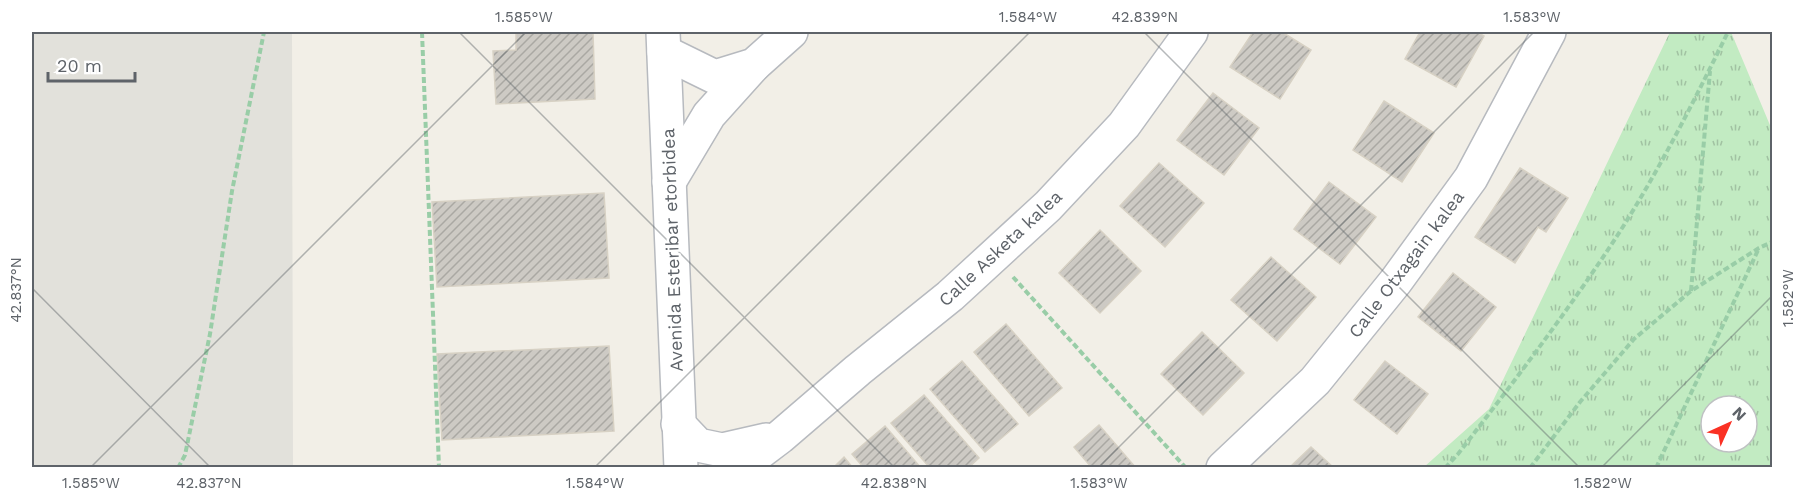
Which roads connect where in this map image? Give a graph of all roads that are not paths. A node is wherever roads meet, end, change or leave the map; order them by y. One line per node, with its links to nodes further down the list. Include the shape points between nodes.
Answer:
1 (791, 32): 5 (street)
2 (1191, 32): 8 (street, Calle Asketa kalea, via 1124,125 1048,206 950,296)
3 (1549, 32): 12 (street, Calle Otxagain kalea, via 1471,177 1396,281 1315,381)
4 (664, 42): 5 (street, via 715,77); 6 (street, Avenida Esteribar etorbidea)
5 (754, 65): 6 (street, via 709,114)
6 (669, 182): 7 (street, Avenida Esteribar etorbidea)
7 (678, 424): 8 (street, Calle Asketa kalea, via 698,445 722,450); 9 (street, Avenida Esteribar etorbidea)
8 (780, 437): 10 (street, Calle Asketa kalea); 11 (street, Calle Asketa kalea)
9 (681, 468)
10 (739, 468)
11 (756, 468)
12 (1224, 468)

